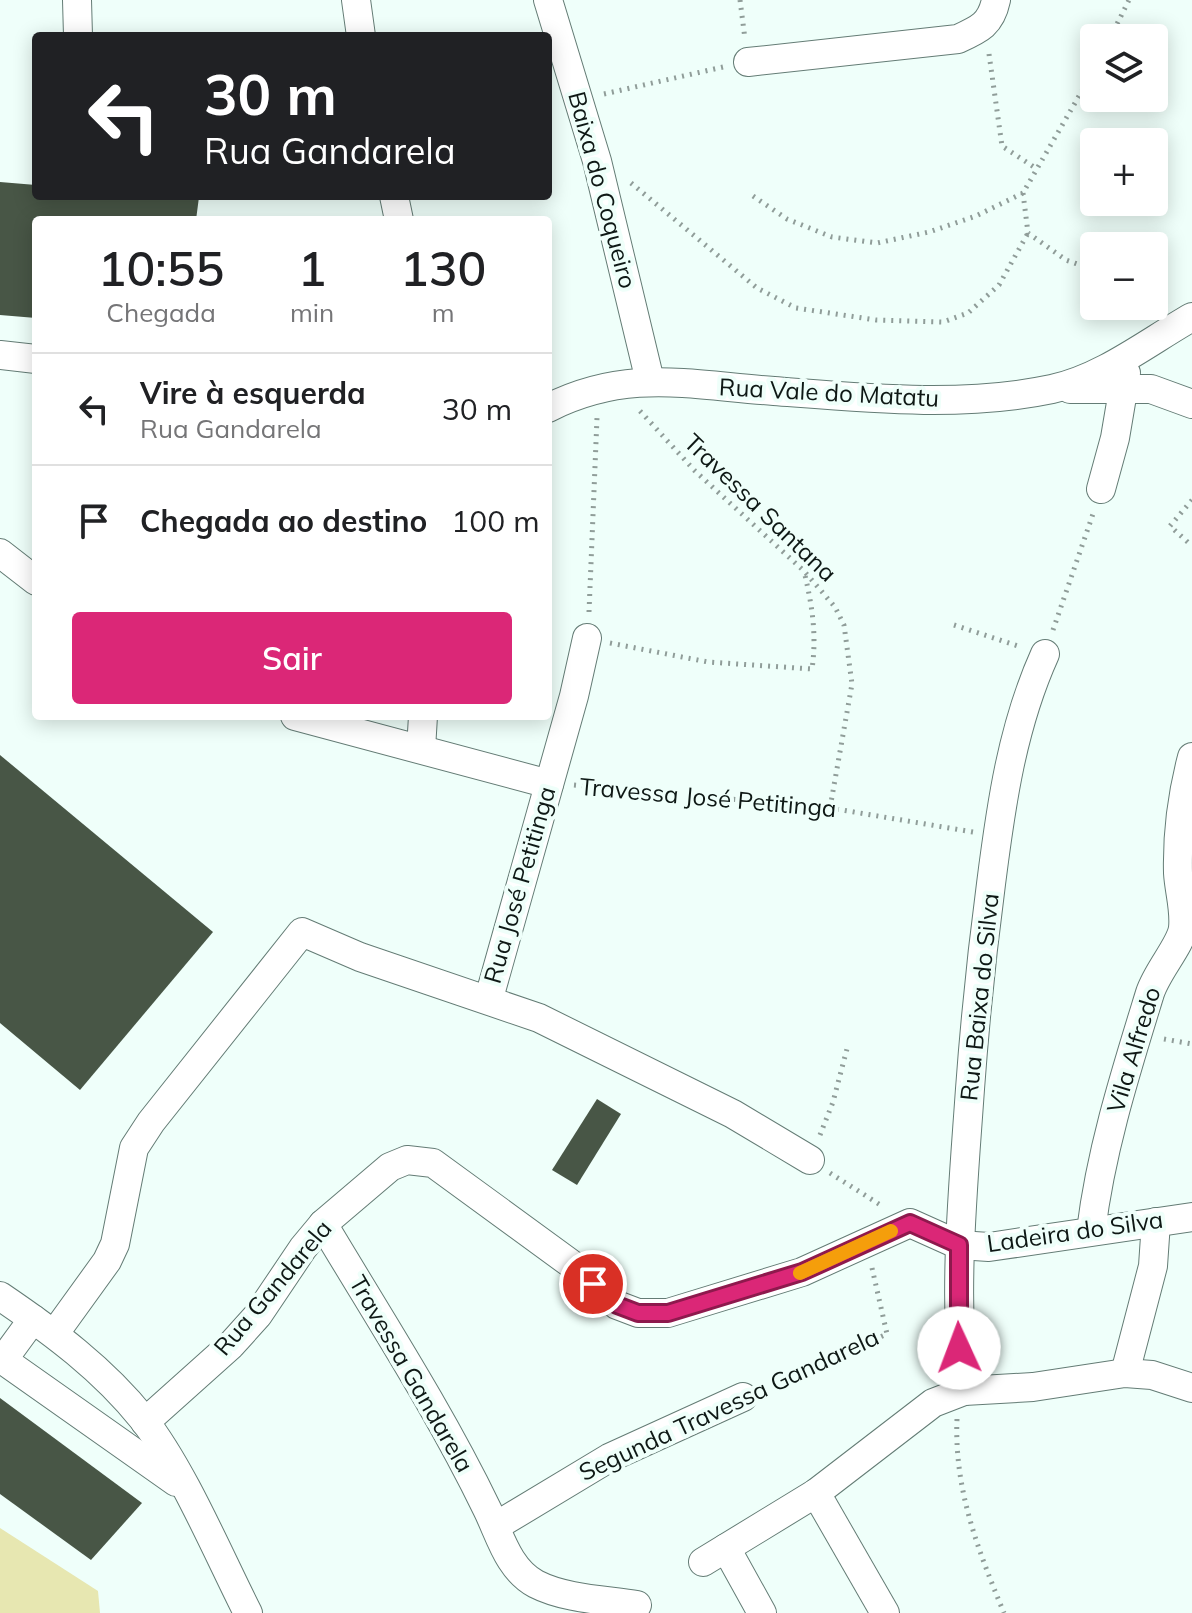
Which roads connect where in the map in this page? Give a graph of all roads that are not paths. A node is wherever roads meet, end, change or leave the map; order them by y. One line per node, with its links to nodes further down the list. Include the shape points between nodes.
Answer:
1 (77, 0): 5 (street)
2 (356, 0): 6 (street)
3 (548, 0): 12 (street, Baixa do Coqueiro, via 597,161)
4 (990, 13): 7 (street, via 958,39)
5 (78, 32)
6 (360, 32)
7 (748, 62)
8 (1192, 317): 10 (street, Rua Vale do Matatu)
9 (0, 355): 11 (street)
10 (1128, 356): 13 (street, Rua Vale do Matatu); 14 (street)
11 (32, 359)
12 (639, 382): 13 (street, Rua Vale do Matatu, via 934,401); 16 (street, Rua Vale do Matatu, via 597,387)
13 (1053, 389): 14 (street)
14 (1125, 390): 15 (street, via 1151,389); 17 (street)
15 (1192, 404)
16 (552, 406)
17 (1101, 489)
18 (0, 553): 19 (street)
19 (32, 578)
20 (587, 638): 26 (street, Rua José Petitinga)
21 (1045, 654): 34 (street, Rua Baixa do Silva, via 1014,745 997,836 977,993)
22 (310, 720): 24 (street, Travessa José Petitinga)
23 (423, 720): 24 (street)
24 (421, 749): 26 (street, Travessa José Petitinga)
25 (1192, 757): 27 (street, Vila Alfredo, via 1181,801)
26 (549, 784): 28 (street, Rua José Petitinga)
27 (1185, 874): 33 (street, Vila Alfredo, via 1181,935 1155,979 1116,1104 1098,1172)
28 (489, 998): 29 (street, via 733,1114); 36 (street, Rua José Petitinga, via 360,957 302,932 151,1122 134,1148 107,1261)
29 (810, 1160)
30 (1192, 1217): 31 (street, Ladeira do Silva)
31 (1156, 1222): 33 (street, Ladeira do Silva); 37 (street, via 1153,1266)
32 (323, 1224): 34 (street, Rua Gandarela, via 390,1167 407,1160 433,1163 570,1263 617,1305 638,1313 668,1313 708,1303 802,1272 910,1223); 41 (street, Rua Gandarela, via 258,1315); 44 (street, Travessa Gandarela, via 464,1461)
33 (1091, 1231): 34 (street, Ladeira do Silva, via 989,1247)
34 (959, 1245): 39 (street, Rua Baixa do Silva)
35 (0, 1296): 36 (street)
36 (44, 1326): 41 (street, via 95,1367); 42 (street, via 3,1360)
37 (1125, 1373): 38 (street); 39 (street)
38 (1192, 1388)
39 (964, 1391): 43 (street, via 933,1403)
40 (743, 1397): 44 (street, Segunda Travessa Gandarela, via 609,1458)
41 (145, 1422): 42 (street)
42 (183, 1486): 46 (street)
43 (816, 1493): 47 (street, via 714,1555); 48 (street)
44 (496, 1526): 45 (street, Travessa Gandarela, via 505,1551 536,1584)
45 (637, 1605)
46 (248, 1613)
47 (762, 1613)
48 (885, 1613)

